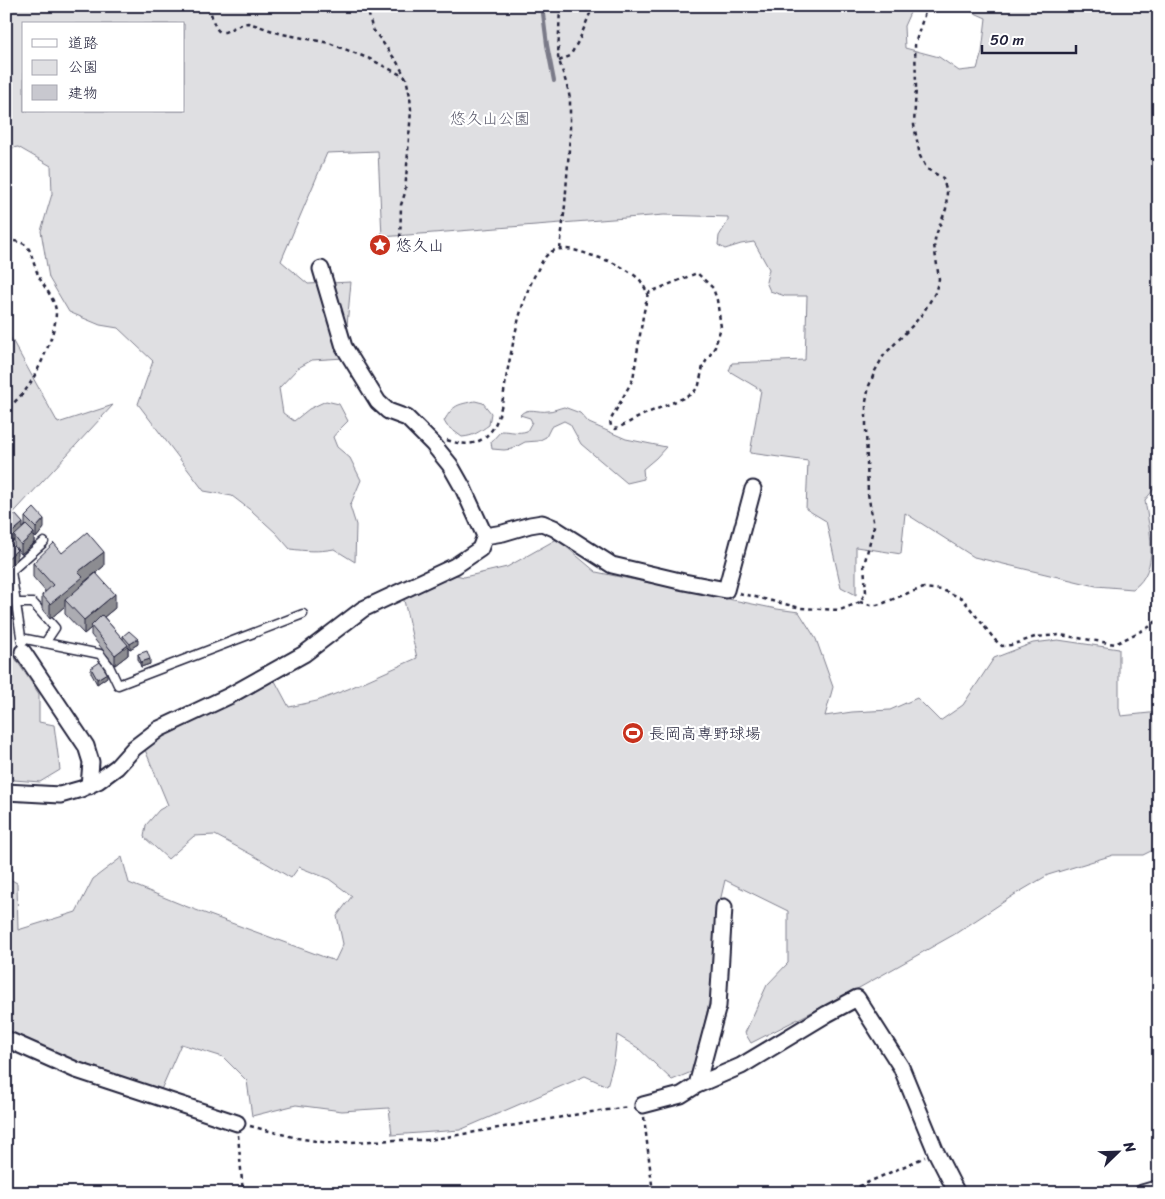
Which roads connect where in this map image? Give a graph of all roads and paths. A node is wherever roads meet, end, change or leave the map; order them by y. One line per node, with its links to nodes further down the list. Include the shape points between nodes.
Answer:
1 (209, 6): 7 (path, via 214,26 220,32 248,23 282,34 329,43)
2 (367, 6): 7 (path, via 372,28)
3 (560, 6): 6 (path)
4 (592, 6): 6 (path, via 570,56)
5 (927, 6): 19 (path, via 915,44 914,125 920,156 928,169 943,178 947,192 946,209 934,245 939,278 935,293 923,313 884,355 869,386 866,402 868,494 874,526 864,565 866,592)
6 (559, 61): 10 (path, via 570,99)
7 (406, 78): 9 (path, via 411,110)
8 (6, 240): 13 (path, via 26,244 38,277 56,306 53,336 38,368 26,390)
9 (400, 244)
10 (560, 249): 12 (path, via 608,260 641,281); 14 (path, via 544,258 526,296 498,418 492,430 471,444 458,444)
11 (321, 269): 16 (street, via 344,347 378,402 388,411 407,418 450,464)
12 (648, 293): 12 (path, via 697,273 713,288 721,327 694,392 616,428 610,421 633,379)
13 (6, 410)
14 (446, 439)
15 (753, 489): 18 (street)
16 (485, 536): 18 (street, via 542,523 612,565); 25 (street, via 480,549 454,566 363,609 304,654 229,696 159,729 134,748 117,767)
17 (44, 542): 20 (lane, via 11,571)
18 (726, 590): 19 (path, via 801,608 840,610)
19 (860, 602): 22 (path, via 884,604 924,588 942,590 962,598 1002,646 1034,637 1060,635 1115,644)
20 (16, 603): 23 (lane, via 33,603 54,628); 24 (lane)
21 (303, 614): 23 (lane, via 118,685 100,654)
22 (1159, 619)
23 (45, 643): 24 (lane)
24 (22, 645): 25 (street, via 86,746 91,762)
25 (89, 786): 26 (street, via 60,795)
26 (6, 792)
27 (724, 907): 29 (street, via 718,1006)
28 (6, 1039): 31 (street, via 76,1070)
29 (697, 1085): 30 (street, via 681,1095); 32 (street, via 741,1066 858,998 901,1067)
30 (643, 1105): 31 (path, via 429,1140 329,1143); 35 (path)
31 (236, 1123): 34 (path)
32 (936, 1152): 36 (path); 37 (street)
33 (1159, 1188): 38 (street)
34 (243, 1193)
35 (653, 1193)
36 (844, 1193)
37 (958, 1193)
38 (1142, 1193)

